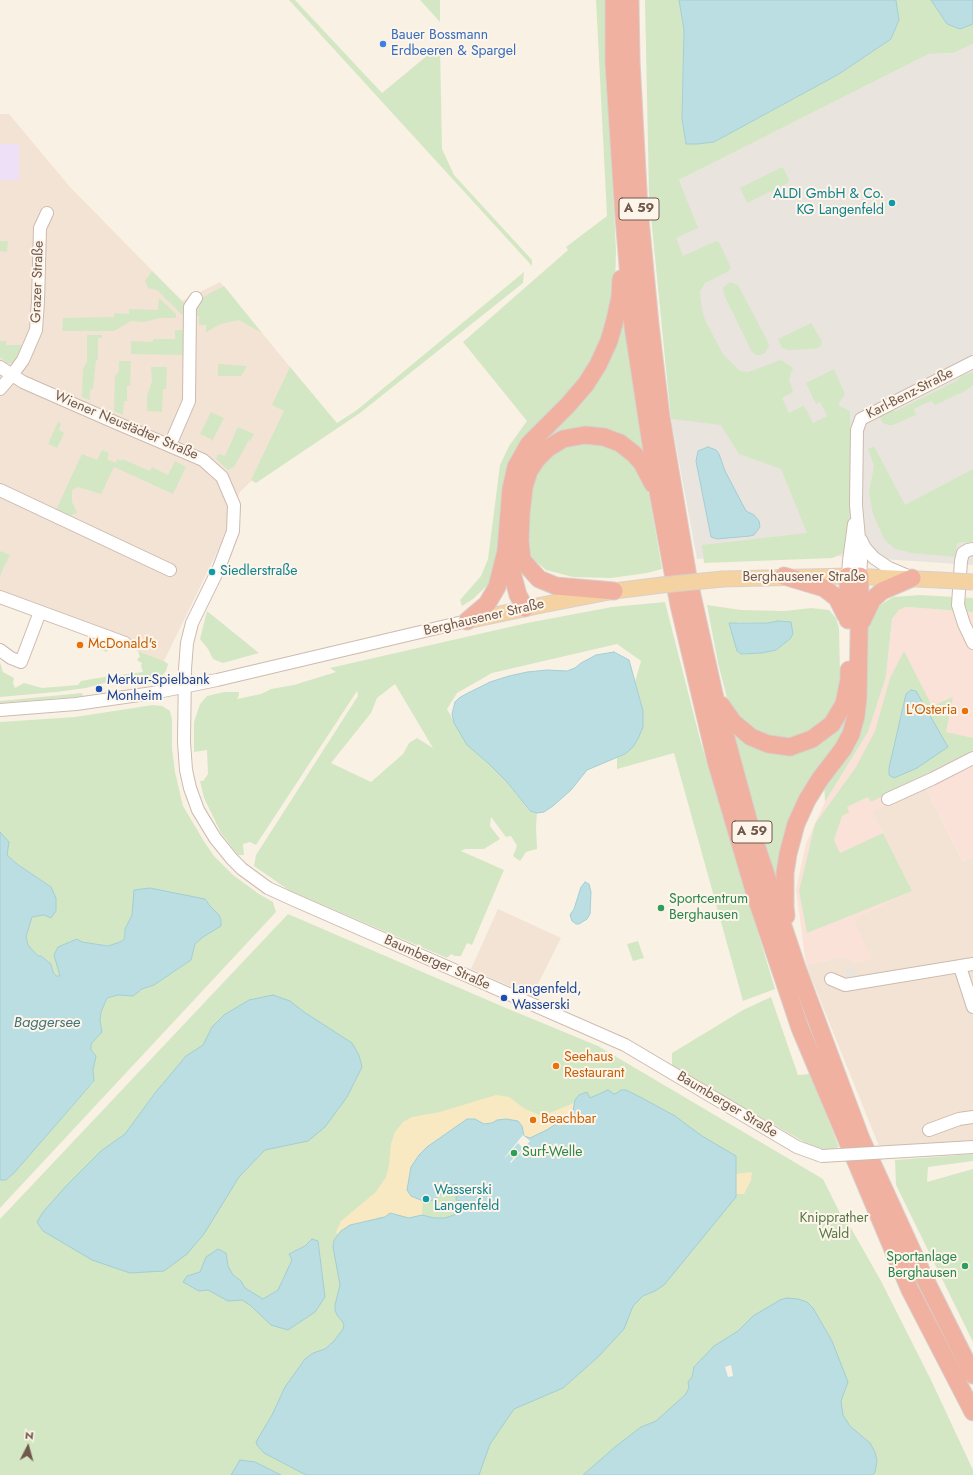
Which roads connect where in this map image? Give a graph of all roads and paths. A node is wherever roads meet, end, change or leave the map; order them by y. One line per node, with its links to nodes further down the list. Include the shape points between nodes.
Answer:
1 (614, 0): 4 (highway, A 59, via 614,63)
2 (630, 0): 33 (highway, A 59, via 639,209 661,417 688,577)
3 (47, 213): 8 (street, Grazer Straße, via 40,228 36,330 23,360)
4 (624, 217): 12 (highway, A 59, via 634,326); 16 (highway, via 620,297 609,341 586,384 529,444 516,467 511,489)
5 (196, 298): 10 (street, via 190,307 189,401)
6 (973, 362): 13 (street, Karl-Benz-Straße, via 860,419 857,430)
7 (0, 367): 8 (street, Wiener Neustädter Straße)
8 (12, 375): 9 (street, Grazer Straße); 10 (street, Wiener Neustädter Straße)
9 (0, 390)
10 (170, 445): 32 (street, Wiener Neustädter Straße, via 203,460 222,477 234,505 233,531 219,568 192,623 187,643)
11 (0, 490): 18 (street)
12 (659, 497): 17 (highway, via 642,463 620,443 604,437 585,435 563,439 548,448 529,471 521,514); 46 (highway, A 59, via 679,604 716,760 756,897 800,1028 910,1290)
13 (856, 505): 14 (street, Karl-Benz-Straße); 20 (street, Karl-Benz-Straße, via 848,561)
14 (860, 537): 20 (street, Karl-Benz-Straße, via 861,562); 21 (street, Karl-Benz-Straße, via 874,558)
15 (973, 549): 30 (street, via 964,553 958,605)
16 (506, 551): 25 (highway, via 518,596); 27 (highway, via 494,595)
17 (522, 560): 23 (highway, via 539,579 550,583 573,588); 25 (highway, via 528,594)
18 (170, 570)
19 (784, 576): 20 (main road, Berghausener Straße); 23 (main road, Berghausener Straße, bridge, via 724,579); 28 (highway, via 829,591 837,598)
20 (854, 576): 21 (main road, Berghausener Straße); 28 (highway)
21 (912, 578): 22 (main road, Berghausener Straße, bridge); 28 (highway, via 882,591)
22 (973, 582)
23 (614, 591): 25 (main road, Berghausener Straße)
24 (0, 597): 26 (street)
25 (525, 608): 27 (main road, Berghausener Straße)
26 (40, 612): 29 (street); 31 (street, via 21,662)
27 (467, 621): 32 (street, Berghausener Straße)
28 (854, 625): 33 (highway, via 844,704 832,724 812,739 790,747 768,744 751,737 732,722); 39 (highway, via 858,697 851,734 807,800 796,824 788,854 785,907)
29 (125, 643)
30 (973, 643)
31 (0, 650)
32 (185, 687): 34 (street, Berghausener Straße, via 76,704); 44 (street, Baumberger Straße, bridge, via 186,770 198,810 232,859 268,888 625,1045 797,1147 822,1156)
33 (714, 694): 39 (highway, A 59, via 751,830)
34 (0, 710)
35 (973, 758): 36 (street)
36 (888, 799)
37 (973, 964): 38 (street)
38 (960, 967): 40 (street, via 845,985); 41 (street)
39 (797, 968): 45 (highway, A 59, via 861,1139 924,1277)
40 (831, 979)
41 (973, 1007)
42 (973, 1117): 43 (street, via 959,1119)
43 (929, 1130)
44 (973, 1148)
45 (973, 1375)
46 (973, 1412)

